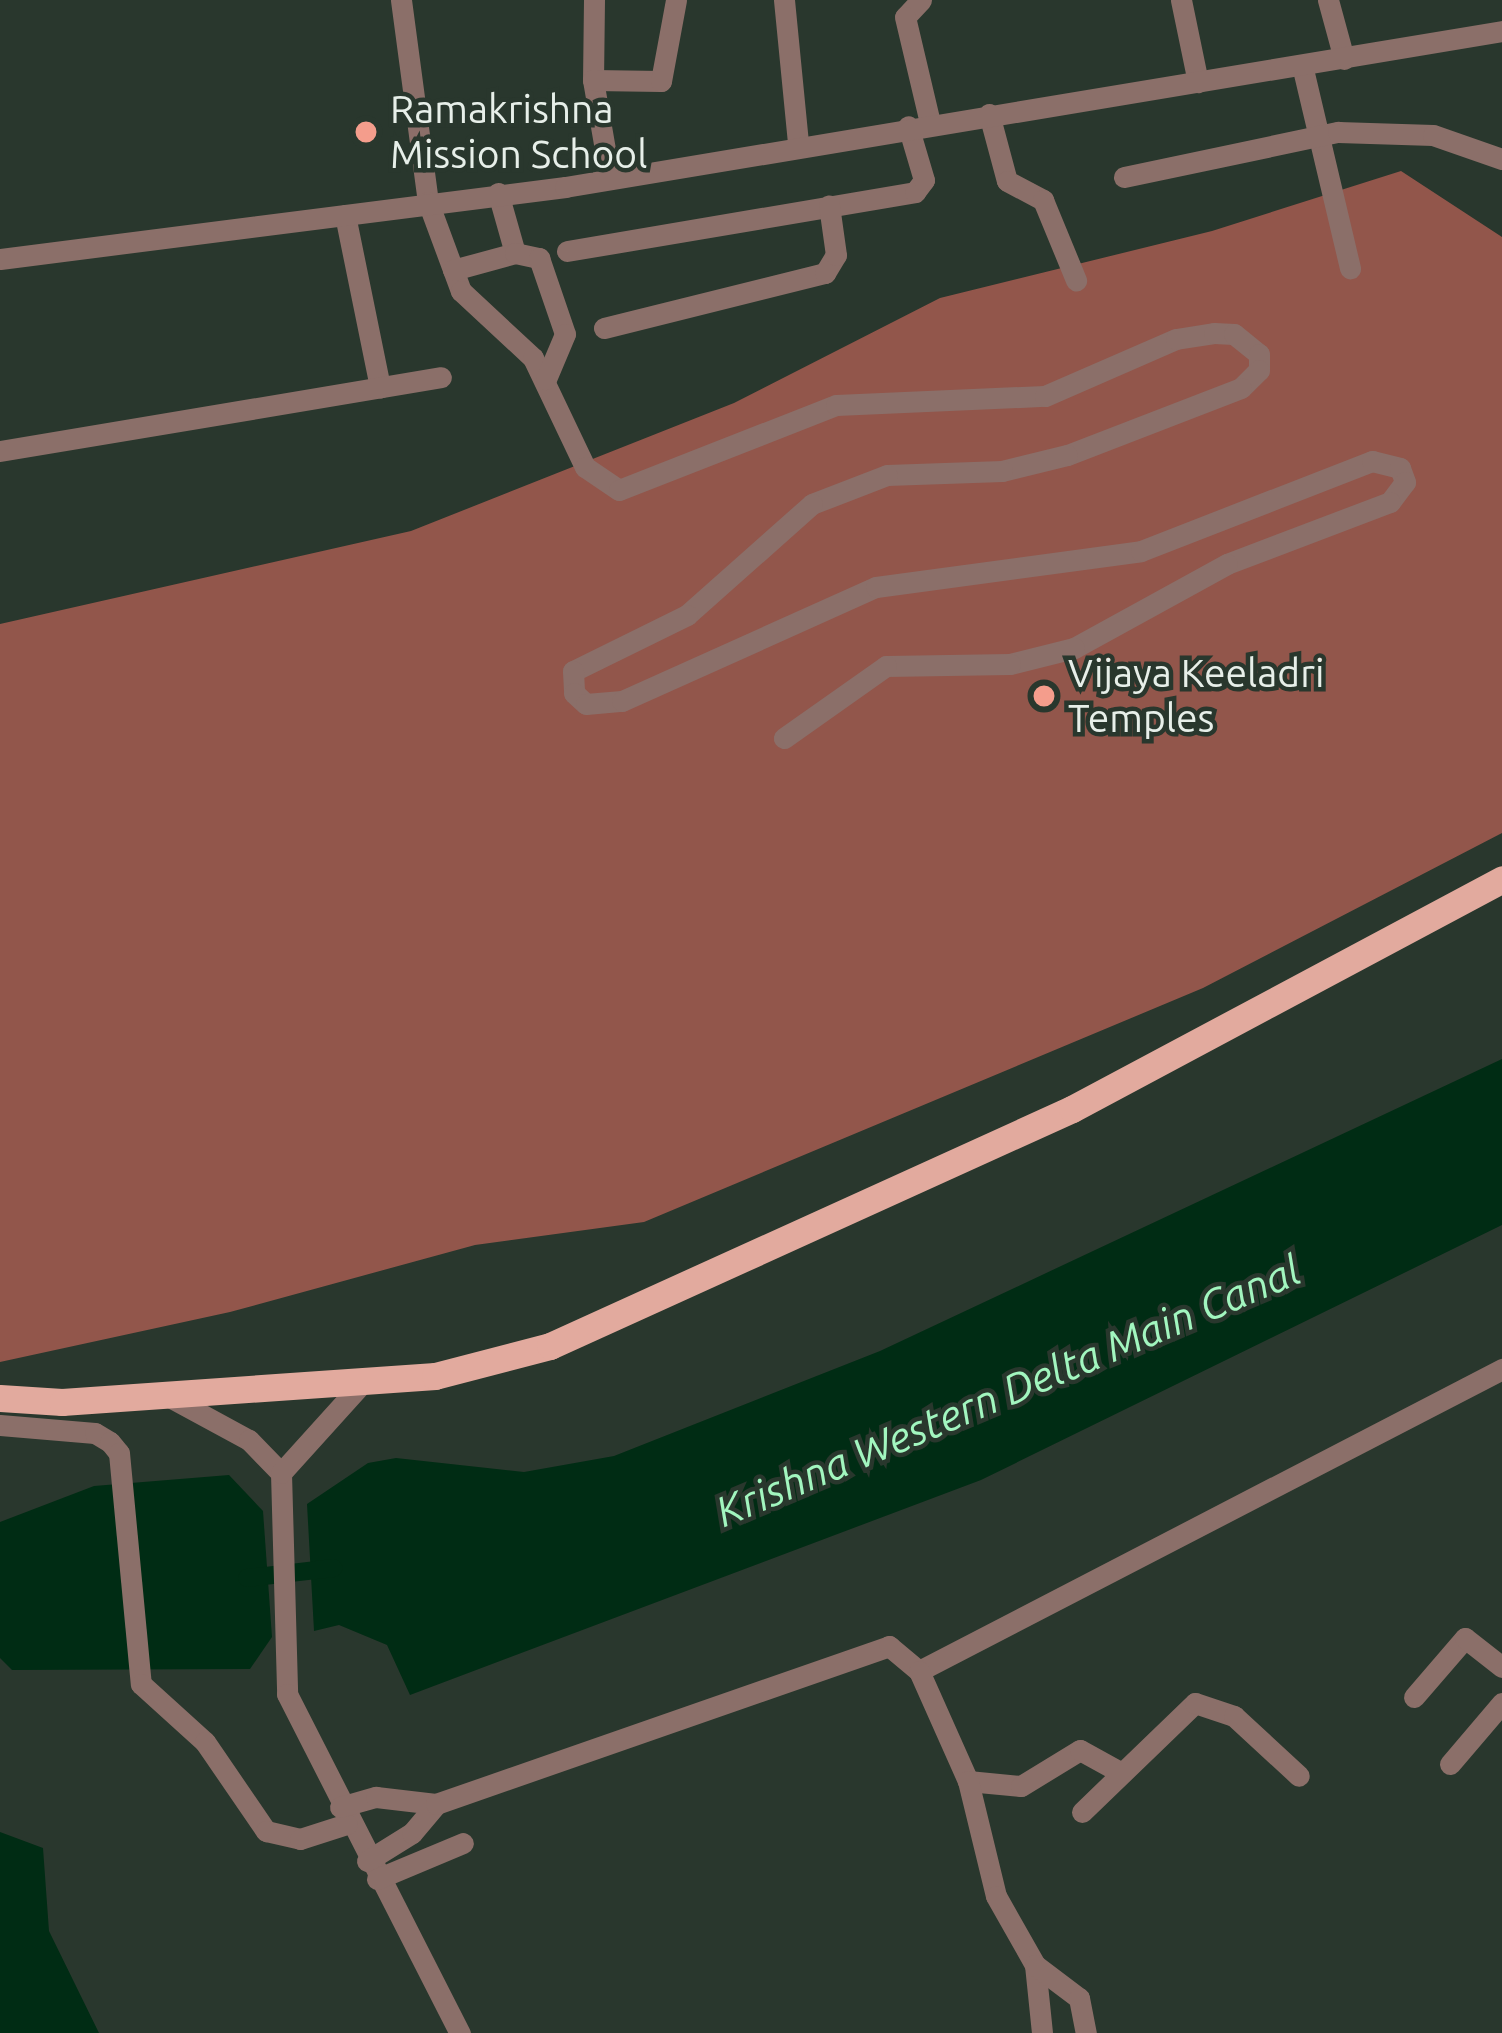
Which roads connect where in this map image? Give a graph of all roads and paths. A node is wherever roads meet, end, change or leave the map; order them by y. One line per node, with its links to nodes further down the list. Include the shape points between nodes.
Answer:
1 (401, 0): 21 (street)
2 (595, 0): 11 (street)
3 (676, 0): 11 (street, via 661,81)
4 (784, 0): 16 (street)
5 (921, 0): 14 (street, via 905,17)
6 (1181, 0): 12 (street)
7 (1328, 0): 9 (street)
8 (1502, 31): 9 (street)
9 (1344, 59): 10 (street)
10 (1303, 65): 12 (street); 15 (street)
11 (593, 80): 19 (street)
12 (1198, 82): 13 (street)
13 (989, 114): 14 (street); 29 (street, via 1007,182 1043,200)
14 (919, 124): 16 (street); 22 (street, via 922,188)
15 (1321, 134): 17 (street, via 1432,135); 18 (street); 27 (street)
16 (798, 143): 19 (street)
17 (1502, 160)
18 (1124, 177)
19 (610, 178): 20 (street)
20 (498, 193): 21 (street); 25 (street)
21 (428, 202): 23 (street); 28 (street)
22 (829, 205): 24 (street); 30 (street, via 836,255 825,273)
23 (345, 214): 26 (street); 33 (street)
24 (567, 251)
25 (515, 253): 28 (street); 32 (street, via 539,258 562,312 564,347)
26 (0, 259)
27 (1350, 268)
28 (453, 271): 32 (street, via 473,307 516,340)
29 (1076, 280)
30 (604, 328)
31 (441, 377): 33 (street)
32 (546, 379): 35 (street, via 585,467 619,490 836,405 1045,396 1176,339 1214,333 1234,334 1258,354 1259,370 1241,388 1067,455 1002,471 887,475 812,504 688,615 573,671 574,693 600,707 856,593 1141,551 1372,461 1400,468 1405,482 1390,502 1228,564 1074,648 1010,664 886,665)
33 (380, 387): 34 (street)
34 (0, 451)
35 (784, 738)
36 (1502, 879): 38 (main road, via 1072,1109 765,1254 550,1346 434,1376)
37 (1502, 1369): 44 (street)
38 (366, 1379): 39 (main road); 42 (street)
39 (166, 1394): 40 (main road); 42 (street, via 249,1440)
40 (0, 1398)
41 (0, 1425): 53 (street, via 95,1433 119,1453 136,1663 152,1701 210,1750 230,1787 281,1840)
42 (282, 1480): 53 (street, via 291,1706)
43 (1502, 1667): 45 (street, via 1465,1638)
44 (919, 1671): 50 (street); 51 (street, via 889,1646 855,1652)
45 (1414, 1697)
46 (1502, 1703): 47 (street)
47 (1450, 1764)
48 (1118, 1771): 49 (street, via 1175,1717 1211,1702); 50 (street, via 1080,1750 1021,1786); 52 (street)
49 (1299, 1776)
50 (968, 1781): 56 (street, via 996,1896)
51 (436, 1804): 53 (street, via 376,1797); 55 (street)
52 (1082, 1812)
53 (343, 1815): 55 (street)
54 (463, 1843): 55 (street)
55 (372, 1870): 57 (street)
56 (1035, 1965): 58 (street); 59 (street, via 1079,1998)
57 (460, 2033)
58 (1042, 2033)
59 (1086, 2033)

